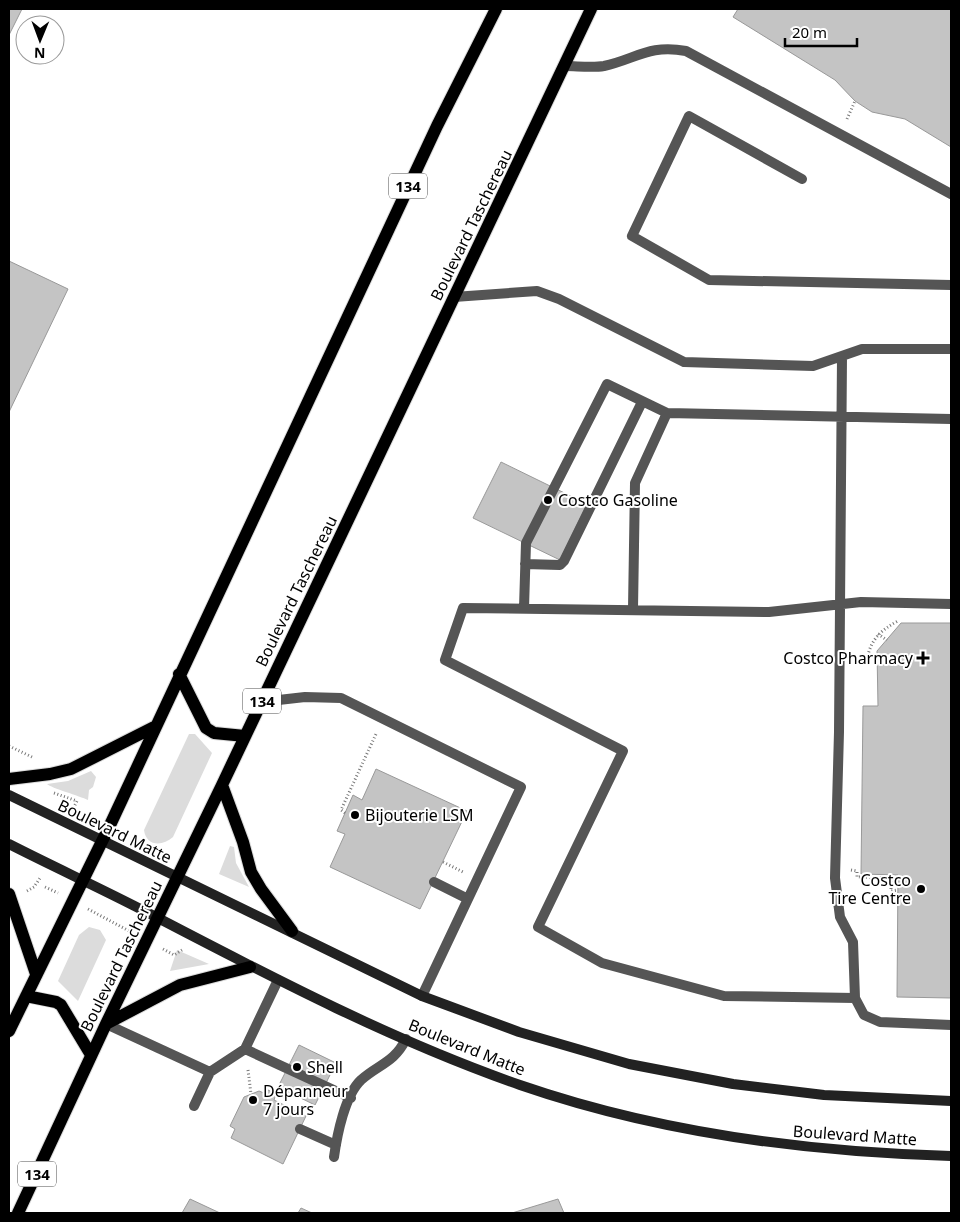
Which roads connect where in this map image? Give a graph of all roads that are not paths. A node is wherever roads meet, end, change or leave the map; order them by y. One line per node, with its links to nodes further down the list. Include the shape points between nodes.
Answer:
1 (496, 9): 19 (main road, 134, via 430,140)
2 (591, 9): 3 (main road, Boulevard Taschereau / 134)
3 (565, 66): 5 (lane, via 603,66 648,50 672,49 695,55); 7 (main road, Boulevard Taschereau / 134)
4 (802, 179): 6 (lane, via 689,116 632,236 709,280)
5 (951, 194)
6 (951, 284)
7 (454, 297): 9 (lane, via 537,291 684,362 813,366); 20 (main road, Boulevard Taschereau / 134)
8 (951, 350): 9 (lane, via 871,348)
9 (842, 357): 12 (lane)
10 (642, 402): 11 (lane); 14 (lane, via 564,561 560,564); 14 (lane, via 607,384 526,543)
11 (667, 413): 12 (lane); 18 (lane, via 635,483)
12 (842, 417): 13 (lane); 15 (lane)
13 (951, 419)
14 (525, 564): 17 (lane)
15 (839, 604): 16 (lane); 18 (lane, via 769,612); 40 (lane, via 835,878 840,917 853,942)
16 (951, 604)
17 (524, 608): 18 (lane); 40 (lane, via 463,608 445,660 623,751 538,927 602,963 724,996)
18 (633, 609)
19 (179, 674): 21 (main road, 134); 22 (main road, via 210,732)
20 (262, 702): 22 (main road, Boulevard Taschereau / 134); 32 (lane, via 305,697 342,698 521,787)
21 (154, 727): 23 (main road, via 71,769); 26 (main road, 134)
22 (245, 736): 24 (main road, Boulevard Taschereau / 134)
23 (9, 779)
24 (222, 785): 28 (main road, Boulevard Taschereau / 134); 34 (main road, via 251,872)
25 (9, 795): 26 (main road, Boulevard Matte)
26 (100, 841): 28 (main road, Boulevard Matte); 29 (main road, 134)
27 (9, 844): 29 (main road, Boulevard Matte)
28 (177, 877): 33 (main road, Boulevard Taschereau / 134); 34 (main road, Boulevard Matte)
29 (82, 880): 33 (main road, Boulevard Matte); 36 (main road, 134)
30 (434, 882): 32 (lane)
31 (9, 894): 36 (main road)
32 (468, 899): 39 (lane)
33 (157, 918): 35 (main road, Boulevard Matte); 41 (main road, Boulevard Taschereau / 134)
34 (292, 931): 39 (main road, Boulevard Matte)
35 (250, 967): 37 (main road, Boulevard Matte); 41 (main road, via 180,985)
36 (36, 974): 38 (main road, 134)
37 (278, 980): 44 (main road, Boulevard Matte); 45 (lane)
38 (26, 996): 43 (main road, 134); 46 (main road, via 61,1005)
39 (422, 996): 49 (main road, Boulevard Matte, via 539,1039 686,1076 824,1095)
40 (855, 998): 42 (lane, via 864,1014 880,1022)
41 (106, 1024): 46 (main road, Boulevard Taschereau / 134); 47 (lane)
42 (951, 1025)
43 (9, 1031)
44 (406, 1039): 48 (lane, via 397,1055 360,1081); 53 (main road, Boulevard Matte, via 521,1086 652,1122 795,1147)
45 (246, 1049): 47 (lane); 48 (lane)
46 (91, 1055): 55 (main road, Boulevard Taschereau / 134)
47 (210, 1072): 50 (lane)
48 (351, 1098): 52 (lane, via 344,1110)
49 (951, 1100)
50 (194, 1106)
51 (300, 1129): 52 (lane)
52 (336, 1146): 54 (lane)
53 (951, 1156)
54 (334, 1157)
55 (18, 1213)

